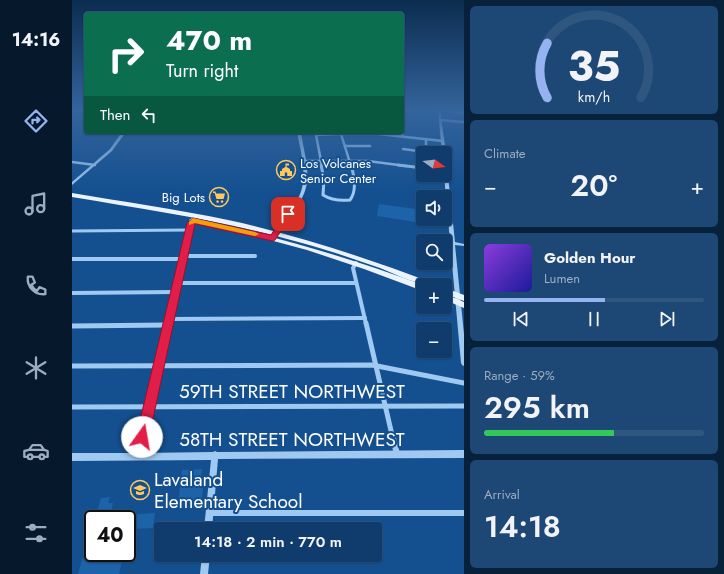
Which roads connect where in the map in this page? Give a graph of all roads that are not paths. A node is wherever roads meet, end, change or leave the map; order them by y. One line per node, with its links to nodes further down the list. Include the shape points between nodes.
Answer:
1 (121, 137): 19 (street)
2 (300, 137): 15 (street)
3 (316, 137): 16 (street)
4 (342, 137): 9 (street)
5 (408, 137): 7 (street)
6 (442, 137): 8 (street)
7 (426, 139): 8 (street); 11 (street)
8 (442, 141): 12 (street)
9 (345, 146): 10 (street); 17 (street)
10 (370, 146)
11 (426, 146)
12 (443, 146)
13 (403, 149): 14 (street)
14 (416, 151)
15 (303, 161): 16 (street); 29 (street, via 305,181 302,191)
16 (320, 161): 17 (street); 17 (street, via 324,179 323,195 346,200 353,196 354,175)
17 (349, 161): 20 (street)
18 (72, 162): 19 (street)
19 (95, 165): 22 (street)
20 (416, 167)
21 (446, 182): 28 (street)
22 (72, 184)
23 (72, 195): 25 (main road)
24 (72, 200): 25 (main road)
25 (194, 218): 27 (street); 29 (main road); 29 (main road, via 217,220)
26 (72, 230): 27 (street)
27 (189, 230): 35 (street)
28 (451, 234)
29 (274, 236): 32 (main road); 33 (main road)
30 (452, 243): 31 (street); 46 (street)
31 (464, 245)
32 (313, 250): 33 (main road); 37 (main road)
33 (341, 253): 38 (main road)
34 (255, 256): 35 (street)
35 (183, 258): 36 (street); 40 (street)
36 (72, 259)
37 (356, 264): 38 (main road); 41 (street, via 353,268); 42 (main road)
38 (382, 266): 39 (main road)
39 (416, 279)
40 (178, 283): 41 (street); 43 (street)
41 (356, 283): 48 (street)
42 (416, 285)
43 (175, 292): 44 (street); 47 (street)
44 (72, 293)
45 (452, 294): 46 (main road)
46 (461, 300): 51 (street)
47 (169, 318): 48 (street); 49 (street)
48 (365, 318): 53 (street)
49 (168, 325): 50 (street); 52 (street)
50 (72, 326)
51 (464, 363)
52 (159, 365): 53 (street); 54 (street); 59 (street)
53 (376, 365): 55 (street); 56 (street)
54 (72, 366)
55 (464, 383)
56 (385, 405): 57 (street, 59TH STREET NORTHWEST); 59 (street, 59TH STREET NORTHWEST); 60 (street)
57 (464, 406)
58 (72, 407): 59 (street, 59TH STREET NORTHWEST)
59 (150, 407): 62 (street)
60 (397, 454): 61 (street, 58TH STREET NORTHWEST); 63 (street, 58TH STREET NORTHWEST)
61 (464, 454)
62 (138, 456): 63 (street, 58TH STREET NORTHWEST); 64 (street, 58TH STREET NORTHWEST)
63 (215, 456): 65 (street)
64 (72, 457)
65 (210, 513): 66 (street); 67 (street)
66 (464, 513)
67 (209, 522)
68 (205, 562): 69 (street)
69 (204, 574)

